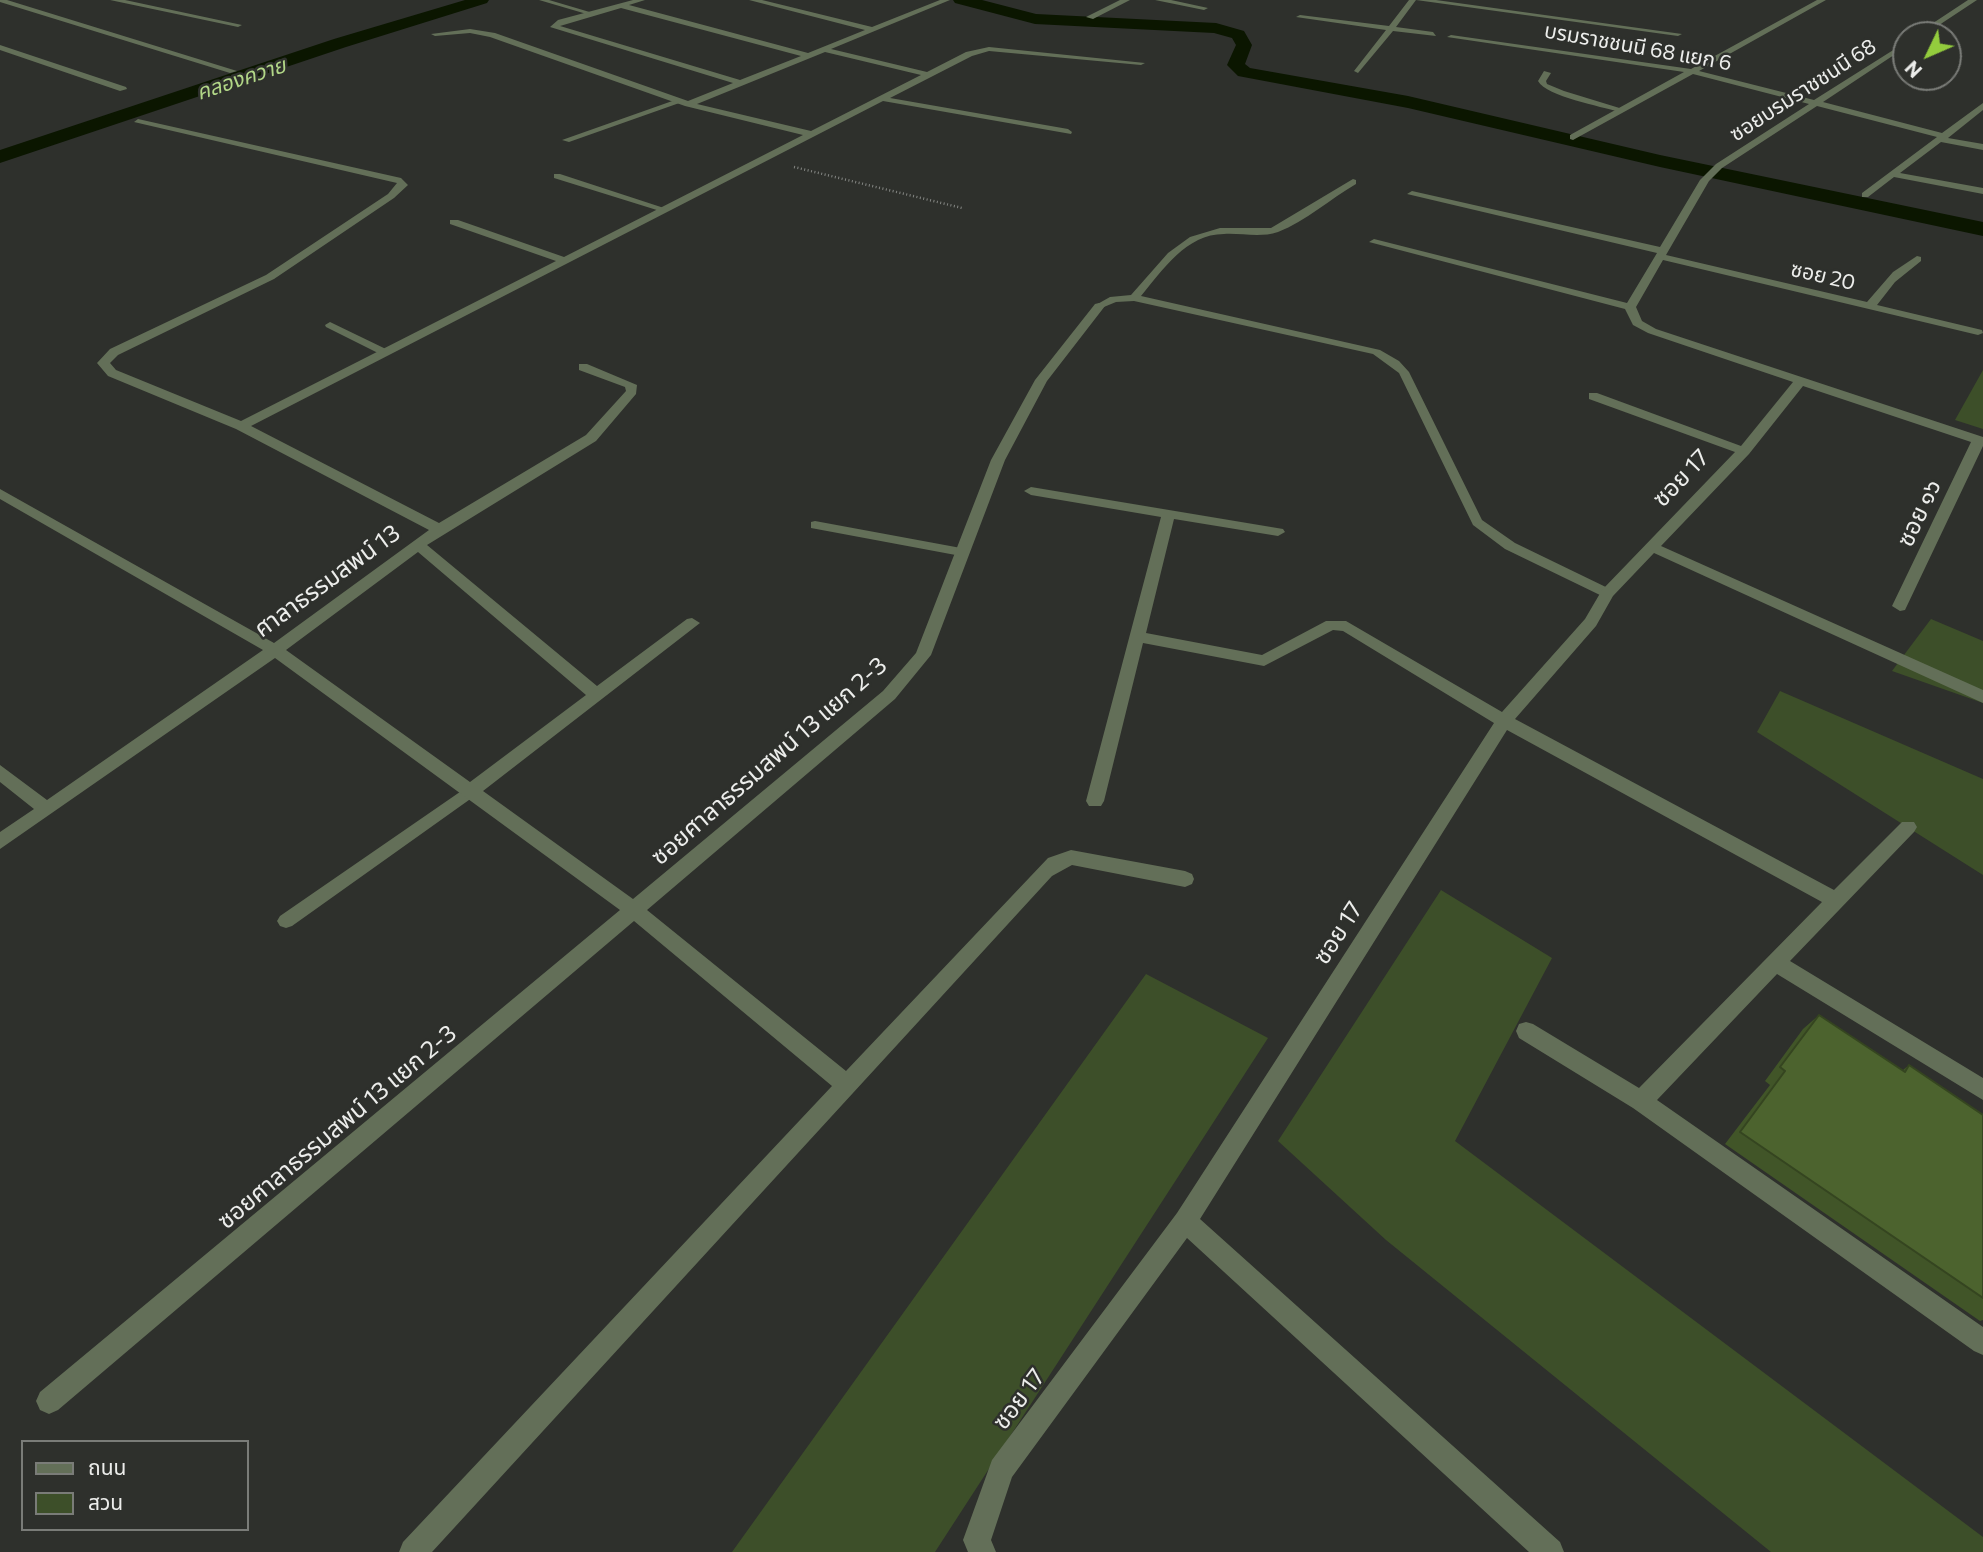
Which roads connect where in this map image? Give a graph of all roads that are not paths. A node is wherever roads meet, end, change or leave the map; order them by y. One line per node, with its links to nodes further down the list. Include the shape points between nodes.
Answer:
1 (0, 0): 31 (street)
2 (114, 0): 19 (street)
3 (542, 0): 15 (lane)
4 (641, 0): 13 (street)
5 (753, 0): 21 (street)
6 (1126, 0): 17 (street)
7 (1159, 0): 14 (street)
8 (1413, 0): 20 (street)
9 (1420, 0): 24 (street, via 1537,11)
10 (1822, 0): 33 (street)
11 (1973, 0): 18 (street)
12 (945, 1): 21 (street)
13 (622, 6): 15 (street); 29 (street)
14 (1204, 8)
15 (590, 13): 36 (street, via 554,27)
16 (1300, 17): 20 (street)
17 (1090, 18)
18 (1941, 21)
19 (238, 25)
20 (1391, 29): 23 (street); 32 (street)
21 (875, 30): 27 (street)
22 (435, 34): 40 (street, via 470,31 492,35)
23 (1433, 34)
24 (1678, 34)
25 (1451, 37): 33 (street, บรมราชชนนี 68 แยก 6)
26 (0, 47): 37 (street)
27 (825, 50): 29 (street); 35 (street)
28 (1892, 53): 39 (street, ซอยบรมราชชนนี 68)
29 (810, 56): 36 (street)
30 (1141, 63): 35 (street, via 989,49)
31 (233, 71)
32 (1358, 71)
33 (1691, 71): 39 (street, บรมราชชนนี 68 แยก 6); 42 (street)
34 (1547, 73): 42 (lane, via 1544,85)
35 (929, 75): 38 (street)
36 (742, 83): 40 (street)
37 (123, 89)
38 (884, 99): 44 (street); 45 (street)
39 (1817, 101): 47 (street, บรมราชชนนี 68 แยก 6); 59 (street, ซอยบรมราชชนนี 68, via 1718,166)
40 (685, 102): 45 (street); 48 (lane)
41 (1983, 106): 47 (street)
42 (1622, 110): 46 (street)
43 (138, 122): 72 (street, via 401,181 403,186 270,277 114,352 103,363 112,373)
44 (1068, 132)
45 (814, 135): 56 (street)
46 (1573, 137)
47 (1943, 137): 49 (street, บรมราชชนนี 68 แยก 6); 50 (street)
48 (566, 140)
49 (1983, 146)
50 (1892, 174): 53 (street); 55 (street)
51 (557, 176): 56 (lane)
52 (1353, 182): 62 (lane, via 1275,230 1219,231 1192,238)
53 (1983, 191)
54 (1412, 194): 59 (street, ซอย 20)
55 (1865, 195)
56 (663, 209): 61 (street)
57 (454, 222): 61 (street)
58 (1374, 242): 64 (street)
59 (1661, 253): 64 (street, ซอยบรมราชชนนี 68); 65 (street, ซอย 20)
60 (1917, 259): 65 (street, via 1882,288)
61 (566, 261): 68 (street)
62 (1133, 299): 63 (lane, ซอยศาลาธรรมสพน์ 13 แยก 2-3, via 1114,299); 84 (lane, ซอยศาลาธรรมสพน์ 13 แยก 2-3, via 1376,352 1395,363 1404,372 1477,522 1510,546)
63 (1099, 306): 83 (street, ซอยศาลาธรรมสพน์ 13 แยก 2-3, via 1041,380 998,460)
64 (1630, 307): 70 (street, via 1637,323 1652,331)
65 (1870, 307): 67 (street, ซอย 20)
66 (330, 325): 68 (lane)
67 (1978, 332)
68 (386, 353): 72 (street)
69 (583, 367): 79 (street, ศาลาธรรมสพน์ 13, via 631,385 632,391 592,438)
70 (1801, 380): 73 (street); 74 (street, ซอย 17)
71 (1593, 396): 74 (street)
72 (241, 426): 79 (street)
73 (1981, 441): 85 (street, ซอย ๑๖)
74 (1745, 451): 82 (street, ซอย 17)
75 (1031, 491): 77 (street)
76 (0, 493): 88 (street)
77 (1169, 513): 80 (street); 87 (street)
78 (815, 526): 83 (lane)
79 (439, 529): 81 (street, ศาลาธรรมสพน์ 13)
80 (1278, 532)
81 (419, 545): 88 (street, ศาลาธรรมสพน์ 13); 89 (street)
82 (1652, 547): 84 (street, ซอย 17); 90 (street)
83 (961, 552): 100 (street, ซอยศาลาธรรมสพน์ 13 แยก 2-3, via 923,655 889,695)
84 (1607, 593): 91 (street, ซอย 17, via 1591,622)
85 (1900, 606)
86 (692, 624): 89 (street)
87 (1137, 637): 91 (street, via 1264,661 1331,625 1346,626); 94 (street)
88 (275, 650): 93 (street); 95 (street, ศาลาธรรมสพน์ 13)
89 (597, 695): 93 (street)
90 (1983, 697)
91 (1504, 721): 99 (street); 107 (street, ซอย 17)
92 (0, 772): 95 (street)
93 (470, 790): 100 (street); 101 (lane)
94 (1096, 801)
95 (47, 809): 97 (street, ศาลาธรรมสพน์ 13)
96 (1908, 827): 99 (street)
97 (0, 842)
98 (1185, 878): 104 (street, via 1071,857 1055,863)
99 (1837, 901): 102 (street)
100 (634, 910): 104 (street); 109 (street, ซอยศาลาธรรมสพน์ 13 แยก 2-3)
101 (286, 921)
102 (1776, 962): 105 (street); 106 (street)
103 (1526, 1031): 106 (street)
104 (847, 1085): 110 (street)
105 (1983, 1090)
106 (1641, 1101): 108 (street)
107 (1185, 1221): 111 (street, ซอย 17, via 1001,1469 977,1540); 112 (street)
108 (1983, 1342)
109 (49, 1401)
110 (413, 1552)
111 (982, 1552)
112 (1549, 1552)

